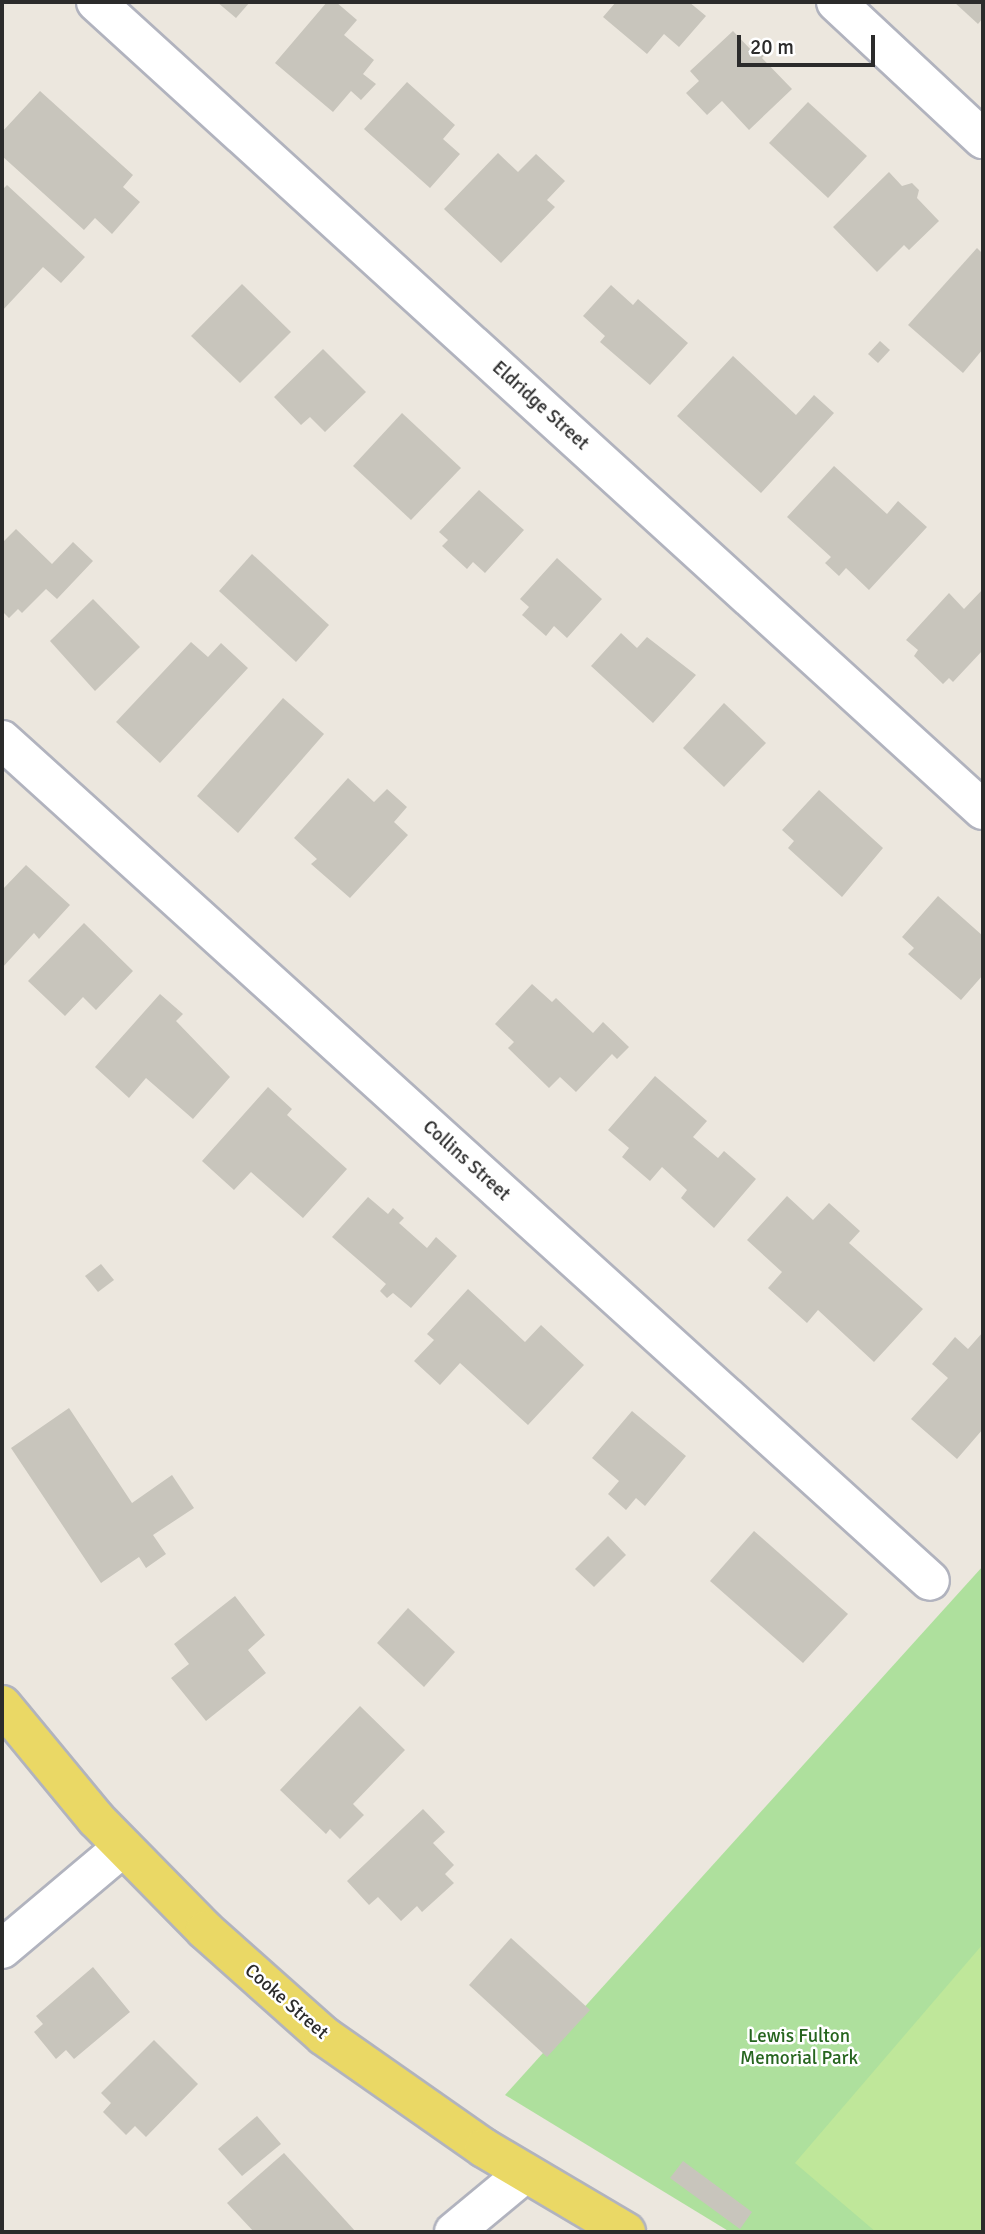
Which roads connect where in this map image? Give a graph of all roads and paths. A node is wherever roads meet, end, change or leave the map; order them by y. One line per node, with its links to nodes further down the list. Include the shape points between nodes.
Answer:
1 (96, 2): 5 (street, Eldridge Street)
2 (836, 2): 3 (street)
3 (983, 139)
4 (2, 740): 6 (street, Collins Street)
5 (983, 810)
6 (930, 1581)
7 (2, 1705): 8 (main road, Cooke Street)
8 (123, 1847): 9 (street); 10 (main road, Cooke Street, via 214,1938 324,2036 416,2104)
9 (2, 1949)
10 (525, 2173): 11 (street); 12 (main road, Cooke Street)
11 (454, 2232)
12 (626, 2232)

